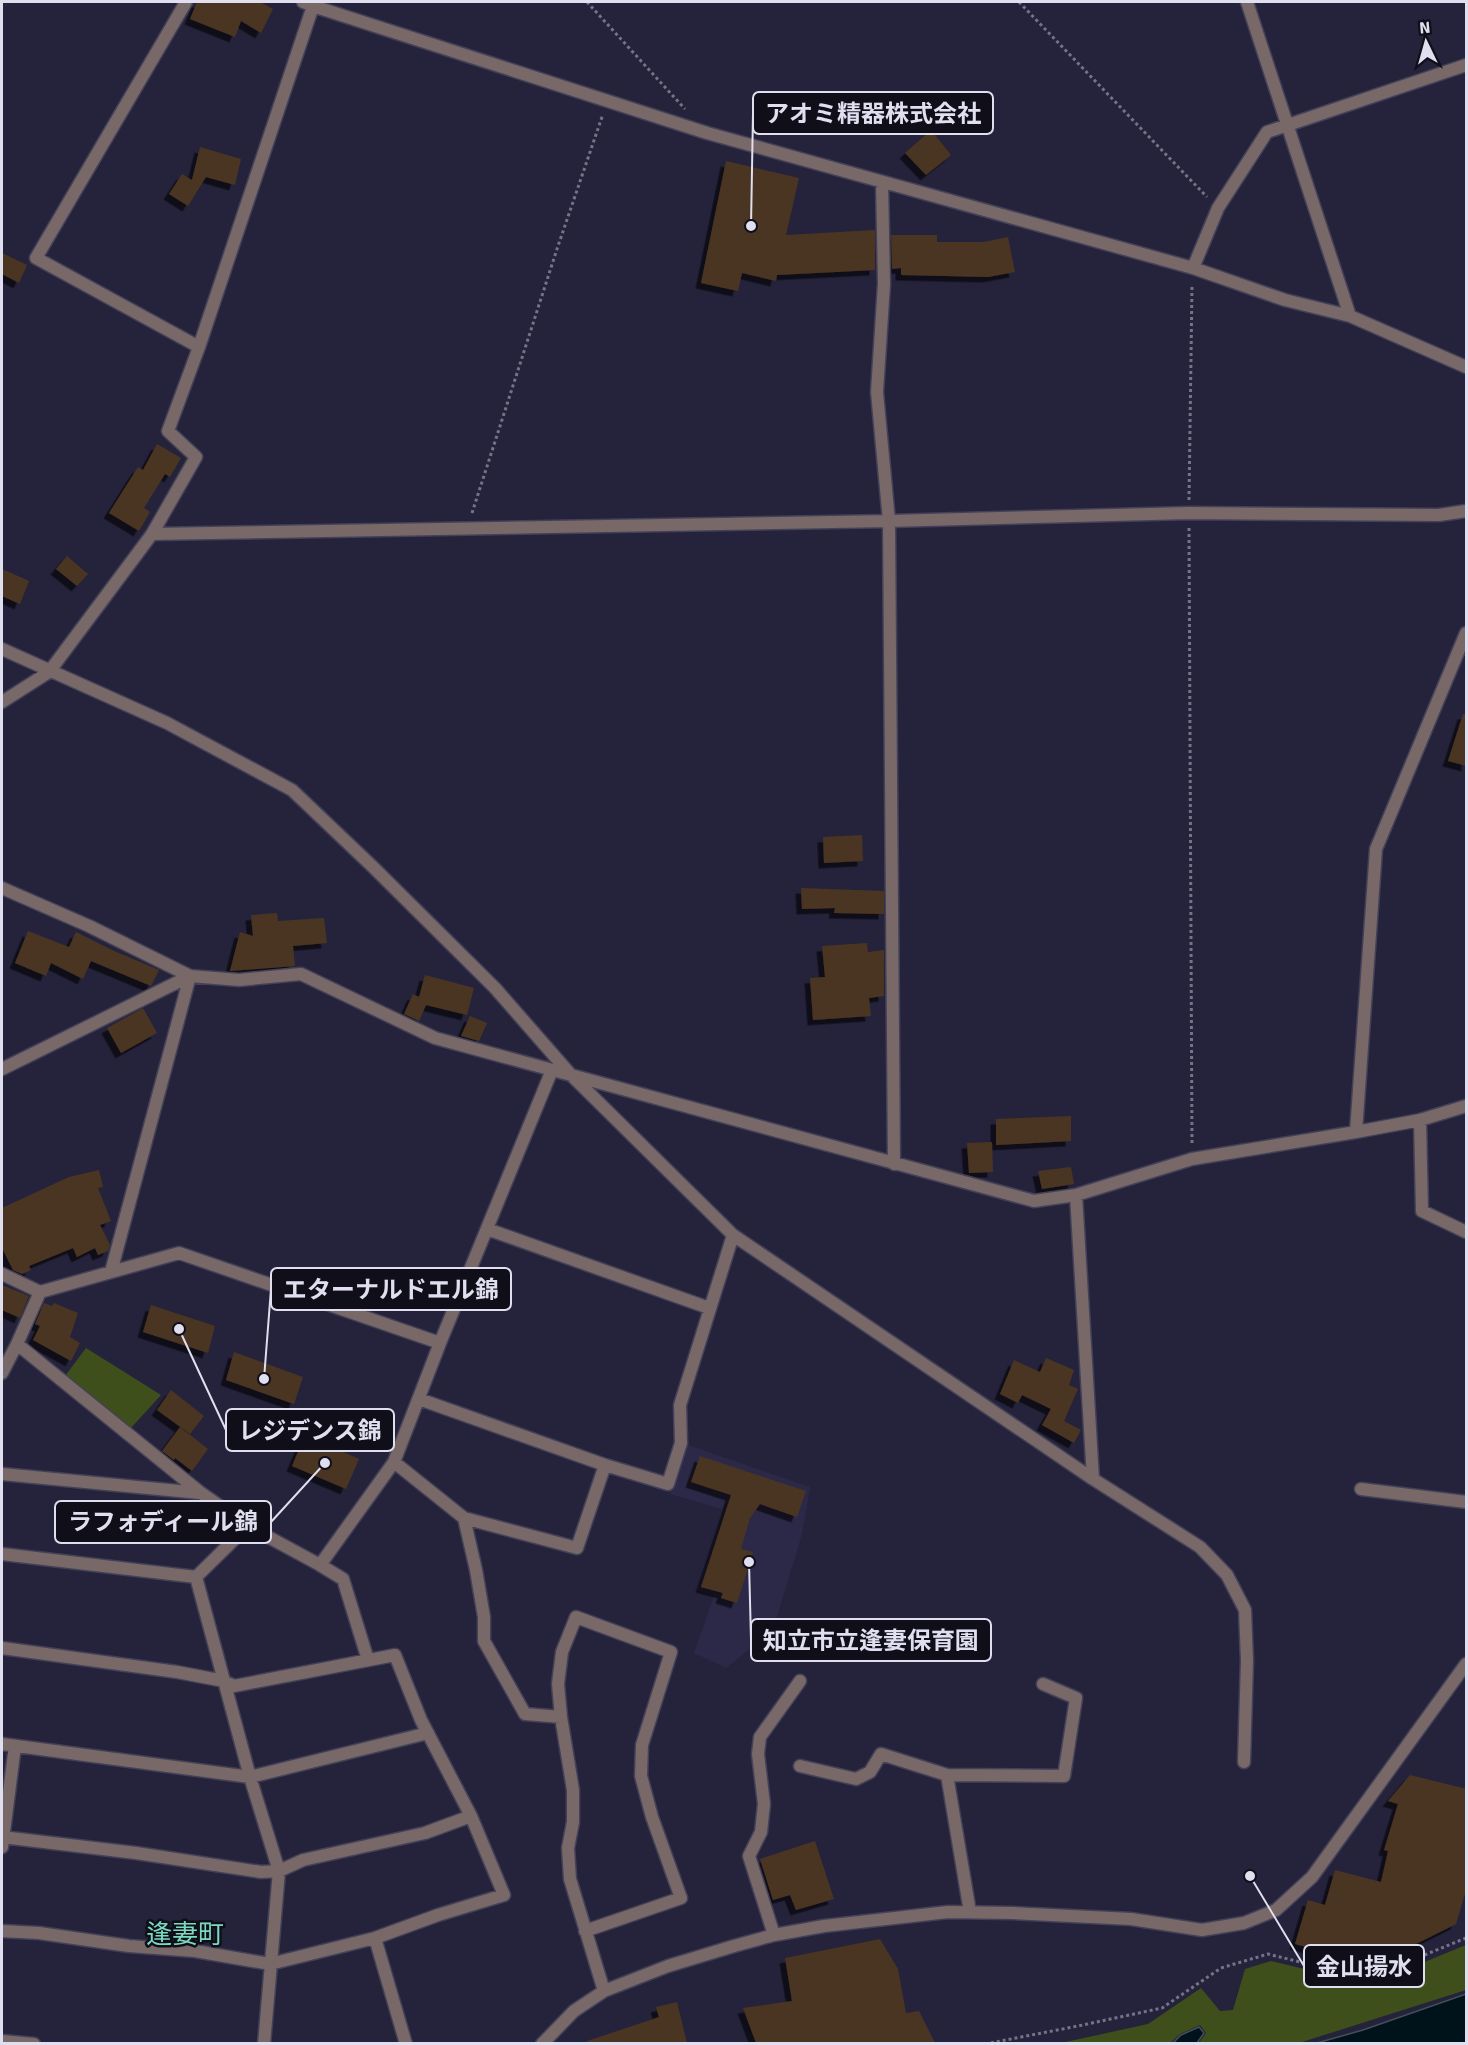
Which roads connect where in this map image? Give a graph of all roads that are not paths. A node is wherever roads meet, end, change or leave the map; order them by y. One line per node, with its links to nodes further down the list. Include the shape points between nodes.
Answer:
1 (186, 2): 9 (street, via 36,258)
2 (1247, 2): 5 (street)
3 (308, 4): 6 (street, via 707,133); 9 (street)
4 (1467, 65): 5 (street)
5 (1288, 125): 7 (street, via 1268,132 1218,208); 8 (street)
6 (882, 182): 7 (street); 12 (street, via 884,284 877,392)
7 (1193, 268): 8 (street, via 1286,300)
8 (1350, 316): 10 (street)
9 (199, 347): 13 (street, via 168,431 196,457)
10 (1467, 367)
11 (1467, 511): 12 (street, via 1438,515 1189,513)
12 (889, 521): 13 (street); 26 (street)
13 (153, 534): 16 (street)
14 (1467, 633): 25 (street, via 1376,849)
15 (2, 649): 16 (street)
16 (49, 672): 17 (street); 22 (street, via 167,723 292,790 495,988)
17 (2, 702)
18 (2, 888): 19 (street)
19 (190, 975): 20 (street); 21 (street, via 239,980 301,974 435,1038); 31 (street)
20 (2, 1069)
21 (552, 1070): 22 (street); 28 (street)
22 (571, 1075): 26 (street); 30 (street)
23 (1467, 1106): 24 (street)
24 (1420, 1120): 25 (street); 29 (street, via 1422,1210)
25 (1356, 1132): 27 (street, via 1192,1159)
26 (894, 1164): 27 (street, via 1034,1201)
27 (1076, 1195): 42 (street)
28 (487, 1229): 34 (street); 35 (street)
29 (1467, 1232)
30 (733, 1235): 34 (street); 42 (street)
31 (111, 1272): 33 (street); 35 (street, via 179,1253)
32 (2, 1274): 33 (street)
33 (40, 1292): 36 (street)
34 (709, 1308): 40 (street, via 680,1404 681,1443 668,1484)
35 (440, 1343): 38 (street)
36 (17, 1344): 37 (street); 44 (street)
37 (2, 1373)
38 (419, 1399): 39 (street); 40 (street)
39 (394, 1462): 46 (street); 49 (street)
40 (605, 1465): 46 (street, via 577,1548)
41 (2, 1474): 44 (street)
42 (1093, 1479): 61 (street, via 1200,1547 1227,1575 1245,1610)
43 (1361, 1489): 45 (street)
44 (201, 1493): 47 (street)
45 (1467, 1502)
46 (464, 1518): 57 (street, via 484,1617 484,1641 525,1713)
47 (248, 1526): 49 (street); 50 (street)
48 (2, 1554): 50 (street)
49 (320, 1565): 52 (street, via 343,1579)
50 (196, 1577): 54 (street)
51 (2, 1648): 54 (street)
52 (368, 1660): 54 (street, via 234,1686); 58 (street, via 395,1655)
53 (1467, 1664): 68 (street, via 1312,1877 1275,1910 1244,1923 1202,1930 1131,1919)
54 (224, 1681): 64 (street)
55 (800, 1681): 71 (street, via 760,1737 758,1754 764,1804 761,1832 749,1856)
56 (1043, 1684): 63 (street, via 1076,1698 1064,1776)
57 (561, 1718): 70 (street, via 573,1790 568,1848 570,1879); 70 (street, via 558,1684 562,1652 576,1617 671,1652 642,1745 641,1776 681,1898)
58 (428, 1733): 64 (street); 65 (street)
59 (2, 1744): 60 (street)
60 (15, 1746): 64 (street); 66 (street)
61 (1244, 1762)
62 (800, 1766): 63 (street, via 856,1779 870,1772 881,1754)
63 (946, 1775): 68 (street)
64 (250, 1777): 67 (street)
65 (471, 1816): 67 (street, via 425,1833 303,1860); 72 (street, via 504,1895)
66 (2, 1840): 67 (street)
67 (279, 1871): 73 (street)
68 (970, 1912): 71 (street, via 874,1920)
69 (2, 1931): 73 (street, via 195,1951)
70 (585, 1931): 74 (street)
71 (774, 1935): 74 (street, via 668,1966)
72 (375, 1938): 73 (street); 78 (street)
73 (270, 1964): 77 (street)
74 (604, 1991): 79 (street, via 574,2011)
75 (2, 2041): 76 (street)
76 (34, 2043)
77 (264, 2043)
78 (406, 2043)
79 (542, 2043)

